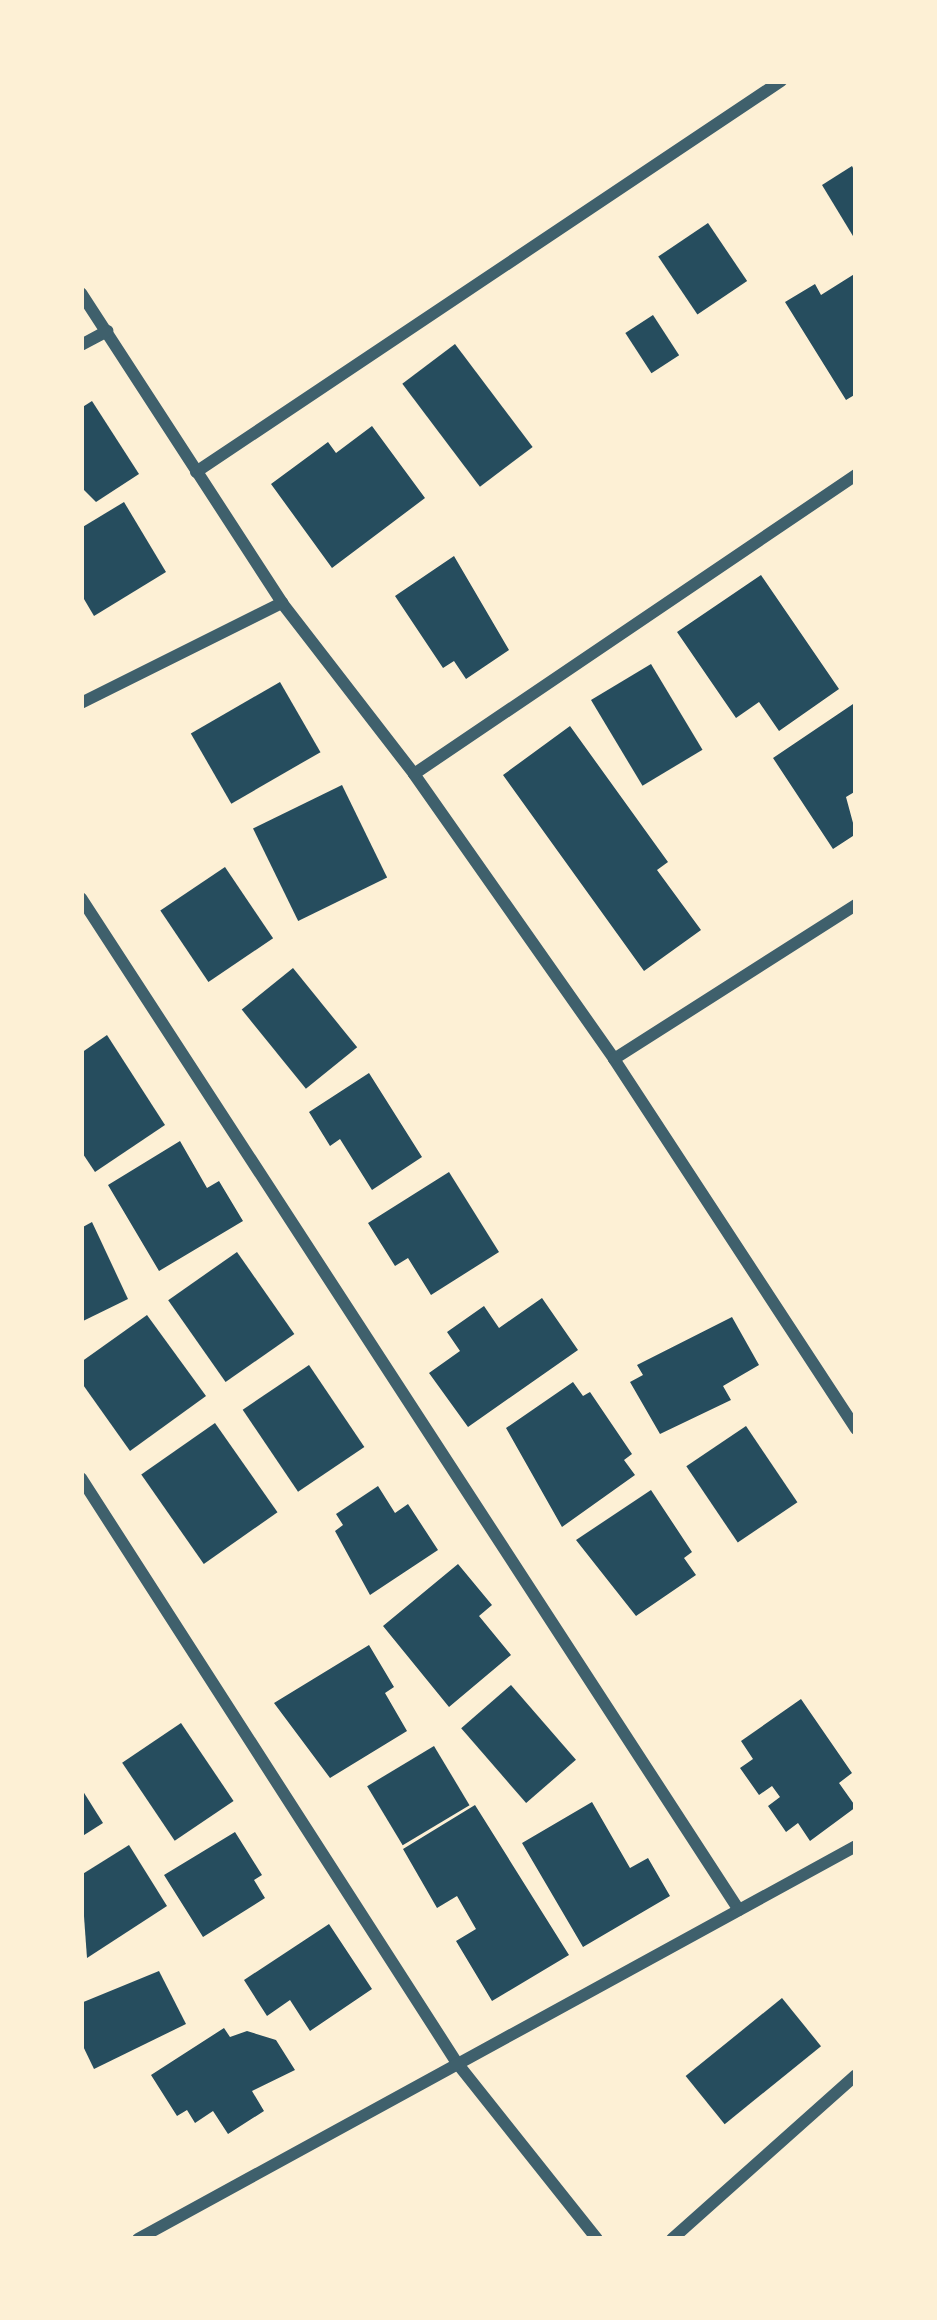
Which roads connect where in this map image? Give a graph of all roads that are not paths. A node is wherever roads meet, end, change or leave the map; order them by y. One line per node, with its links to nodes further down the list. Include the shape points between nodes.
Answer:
1 (782, 81): 5 (street)
2 (81, 293): 3 (street)
3 (107, 332): 4 (street); 5 (street)
4 (81, 345)
5 (196, 472): 7 (street)
6 (856, 476): 9 (street)
7 (282, 603): 8 (street); 9 (street)
8 (81, 704)
9 (414, 774): 12 (street)
10 (81, 898): 17 (street)
11 (856, 904): 12 (street)
12 (614, 1059): 13 (street)
13 (850, 1407): 14 (street)
14 (856, 1429)
15 (81, 1478): 18 (street)
16 (856, 1846): 17 (street)
17 (739, 1910): 18 (street)
18 (457, 2063): 20 (street); 21 (street)
19 (856, 2075): 22 (street)
20 (138, 2239)
21 (597, 2239)
22 (672, 2239)

